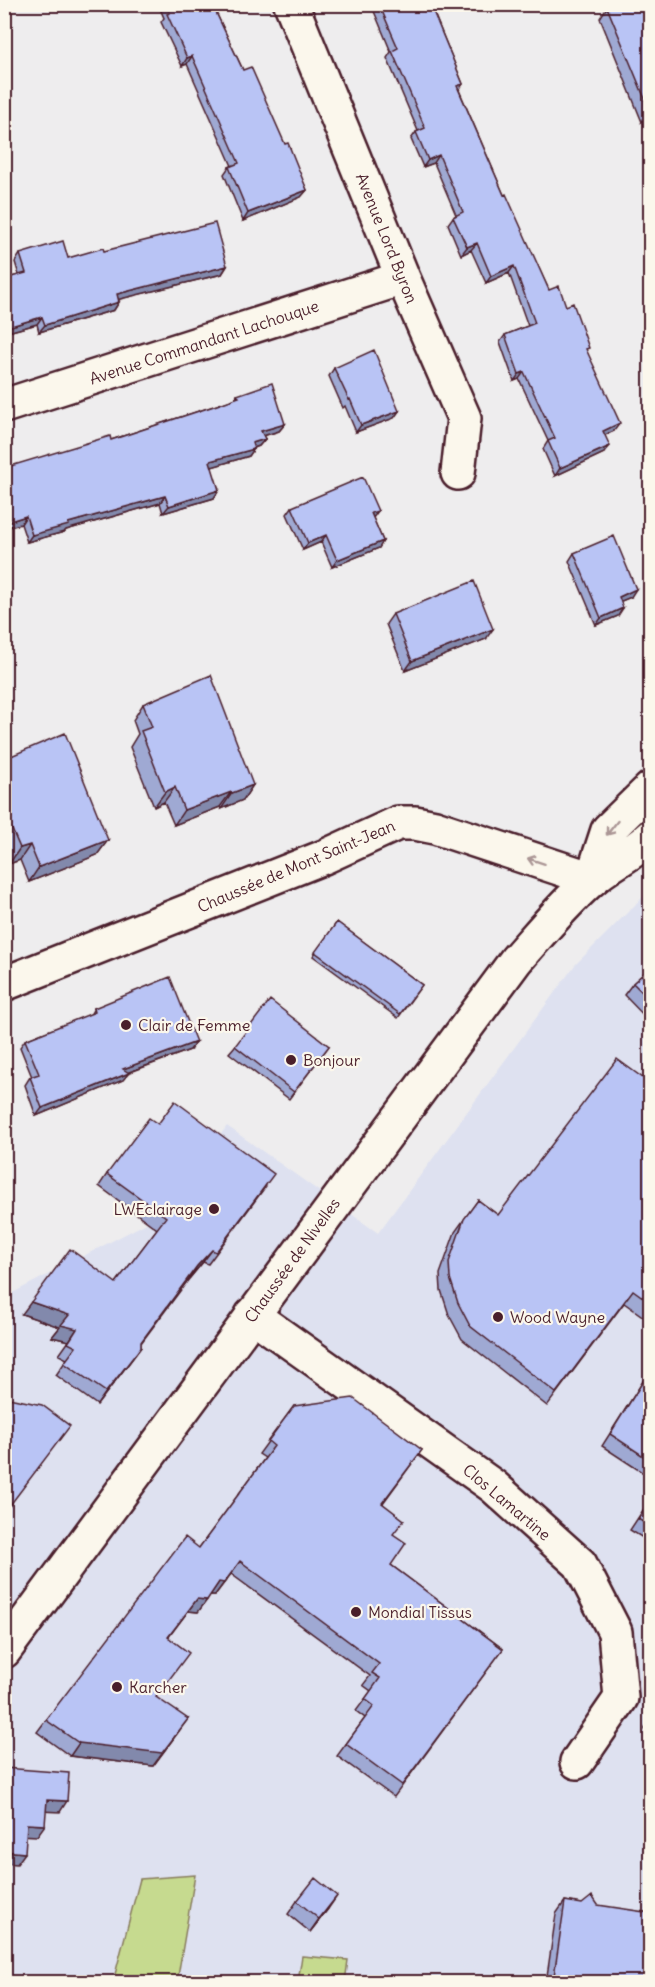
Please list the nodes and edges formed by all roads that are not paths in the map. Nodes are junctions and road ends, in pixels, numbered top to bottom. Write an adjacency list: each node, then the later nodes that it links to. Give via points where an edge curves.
1 (291, 4): 2 (street, Avenue Lord Byron)
2 (403, 279): 3 (street, Avenue Commandant Lachouque); 4 (street, Avenue Lord Byron, via 464,418)
3 (4, 406)
4 (458, 473)
5 (651, 789): 7 (street, Chaussée de Nivelles, one-way to 7, via 608,830)
6 (651, 837): 7 (street, Chaussée de Nivelles)
7 (592, 879): 8 (street, Chaussée de Mont Saint-Jean, one-way to 8, via 435,827 398,823 324,857); 9 (street, Chaussée de Nivelles, via 516,960)
8 (4, 984)
9 (252, 1315): 10 (street, Chaussée de Nivelles); 11 (street, Clos Lamartine, via 493,1486 580,1564 615,1632 621,1698)
10 (4, 1651)
11 (577, 1762)

